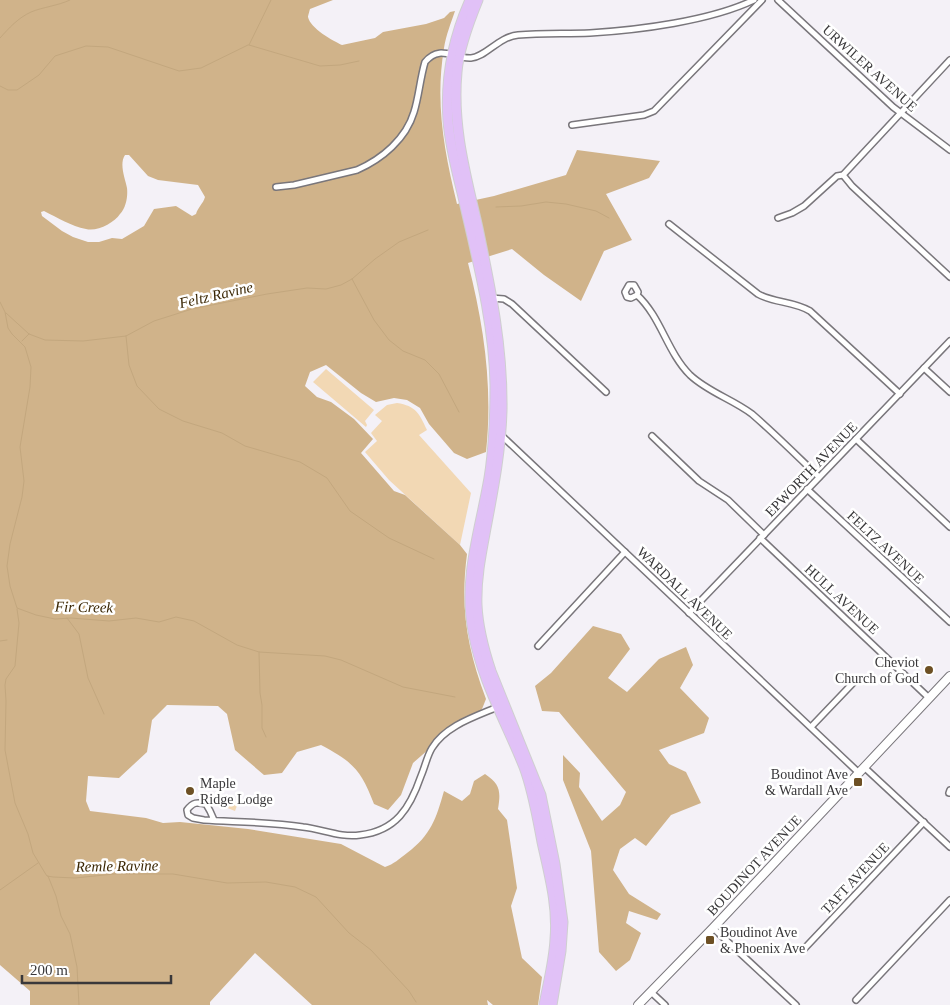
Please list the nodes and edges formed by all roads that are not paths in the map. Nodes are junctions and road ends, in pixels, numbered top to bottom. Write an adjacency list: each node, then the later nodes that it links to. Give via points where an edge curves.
1 (470, 0): 6 (main road, via 458,29)
2 (478, 0): 6 (main road)
3 (754, 0): 6 (street, via 717,13 654,26 590,33 516,35 498,42 478,56)
4 (762, 0): 9 (street, via 654,111)
5 (778, 0): 8 (street, URWILER AVENUE)
6 (456, 56): 12 (street, via 436,54 425,62 414,113 406,130 376,160 340,175); 17 (main road, via 448,92 448,122)
7 (950, 60): 8 (street)
8 (901, 112): 10 (street, URWILER AVENUE); 11 (street)
9 (572, 126)
10 (950, 150)
11 (843, 175): 13 (street, via 837,176 798,210); 15 (street)
12 (276, 187)
13 (778, 218)
14 (668, 224): 22 (street, via 758,294 810,310)
15 (950, 277)
16 (637, 295): 26 (street, via 650,310 677,359 690,375 752,414)
17 (489, 298): 20 (street, via 504,299 512,304); 23 (main road)
18 (950, 341): 19 (street, EPWORTH AVENUE)
19 (924, 368): 21 (street); 22 (street, EPWORTH AVENUE)
20 (606, 392)
21 (950, 392)
22 (900, 394): 25 (street, EPWORTH AVENUE)
23 (498, 432): 30 (street, WARDALL AVENUE); 37 (main road, via 469,584 476,646 488,684)
24 (652, 436): 29 (street, HULL AVENUE, via 699,481 728,500)
25 (856, 439): 26 (street, EPWORTH AVENUE); 28 (street)
26 (819, 477): 27 (street, EPWORTH AVENUE)
27 (807, 490): 29 (street, EPWORTH AVENUE); 32 (street, FELTZ AVENUE)
28 (950, 527)
29 (762, 536): 31 (street, EPWORTH AVENUE); 36 (street, HULL AVENUE)
30 (625, 552): 31 (street, WARDALL AVENUE); 33 (street)
31 (689, 613): 38 (street, WARDALL AVENUE)
32 (950, 622)
33 (538, 646)
34 (950, 676): 36 (street, BOUDINOT AVENUE)
35 (854, 682): 38 (street)
36 (930, 698): 39 (street, BOUDINOT AVENUE)
37 (501, 706): 40 (street, via 444,734 432,747 414,797 404,813 391,825 374,832 358,836 303,827); 46 (main road, via 533,794 554,900)
38 (811, 727): 39 (street, WARDALL AVENUE)
39 (862, 770): 41 (street, WARDALL AVENUE); 44 (street, BOUDINOT AVENUE)
40 (214, 820): 40 (street, via 193,818 187,810 197,802 206,804)
41 (924, 822): 42 (street, WARDALL AVENUE); 45 (street, TAFT AVENUE)
42 (950, 847)
43 (950, 900): 48 (street)
44 (713, 928): 47 (street, BOUDINOT AVENUE); 53 (street)
45 (803, 950)
46 (551, 988): 49 (main road); 50 (main road)
47 (650, 992): 51 (street, BOUDINOT AVENUE); 52 (street)
48 (856, 1000)
49 (544, 1005)
50 (552, 1005)
51 (638, 1005)
52 (665, 1005)
53 (796, 1005)

